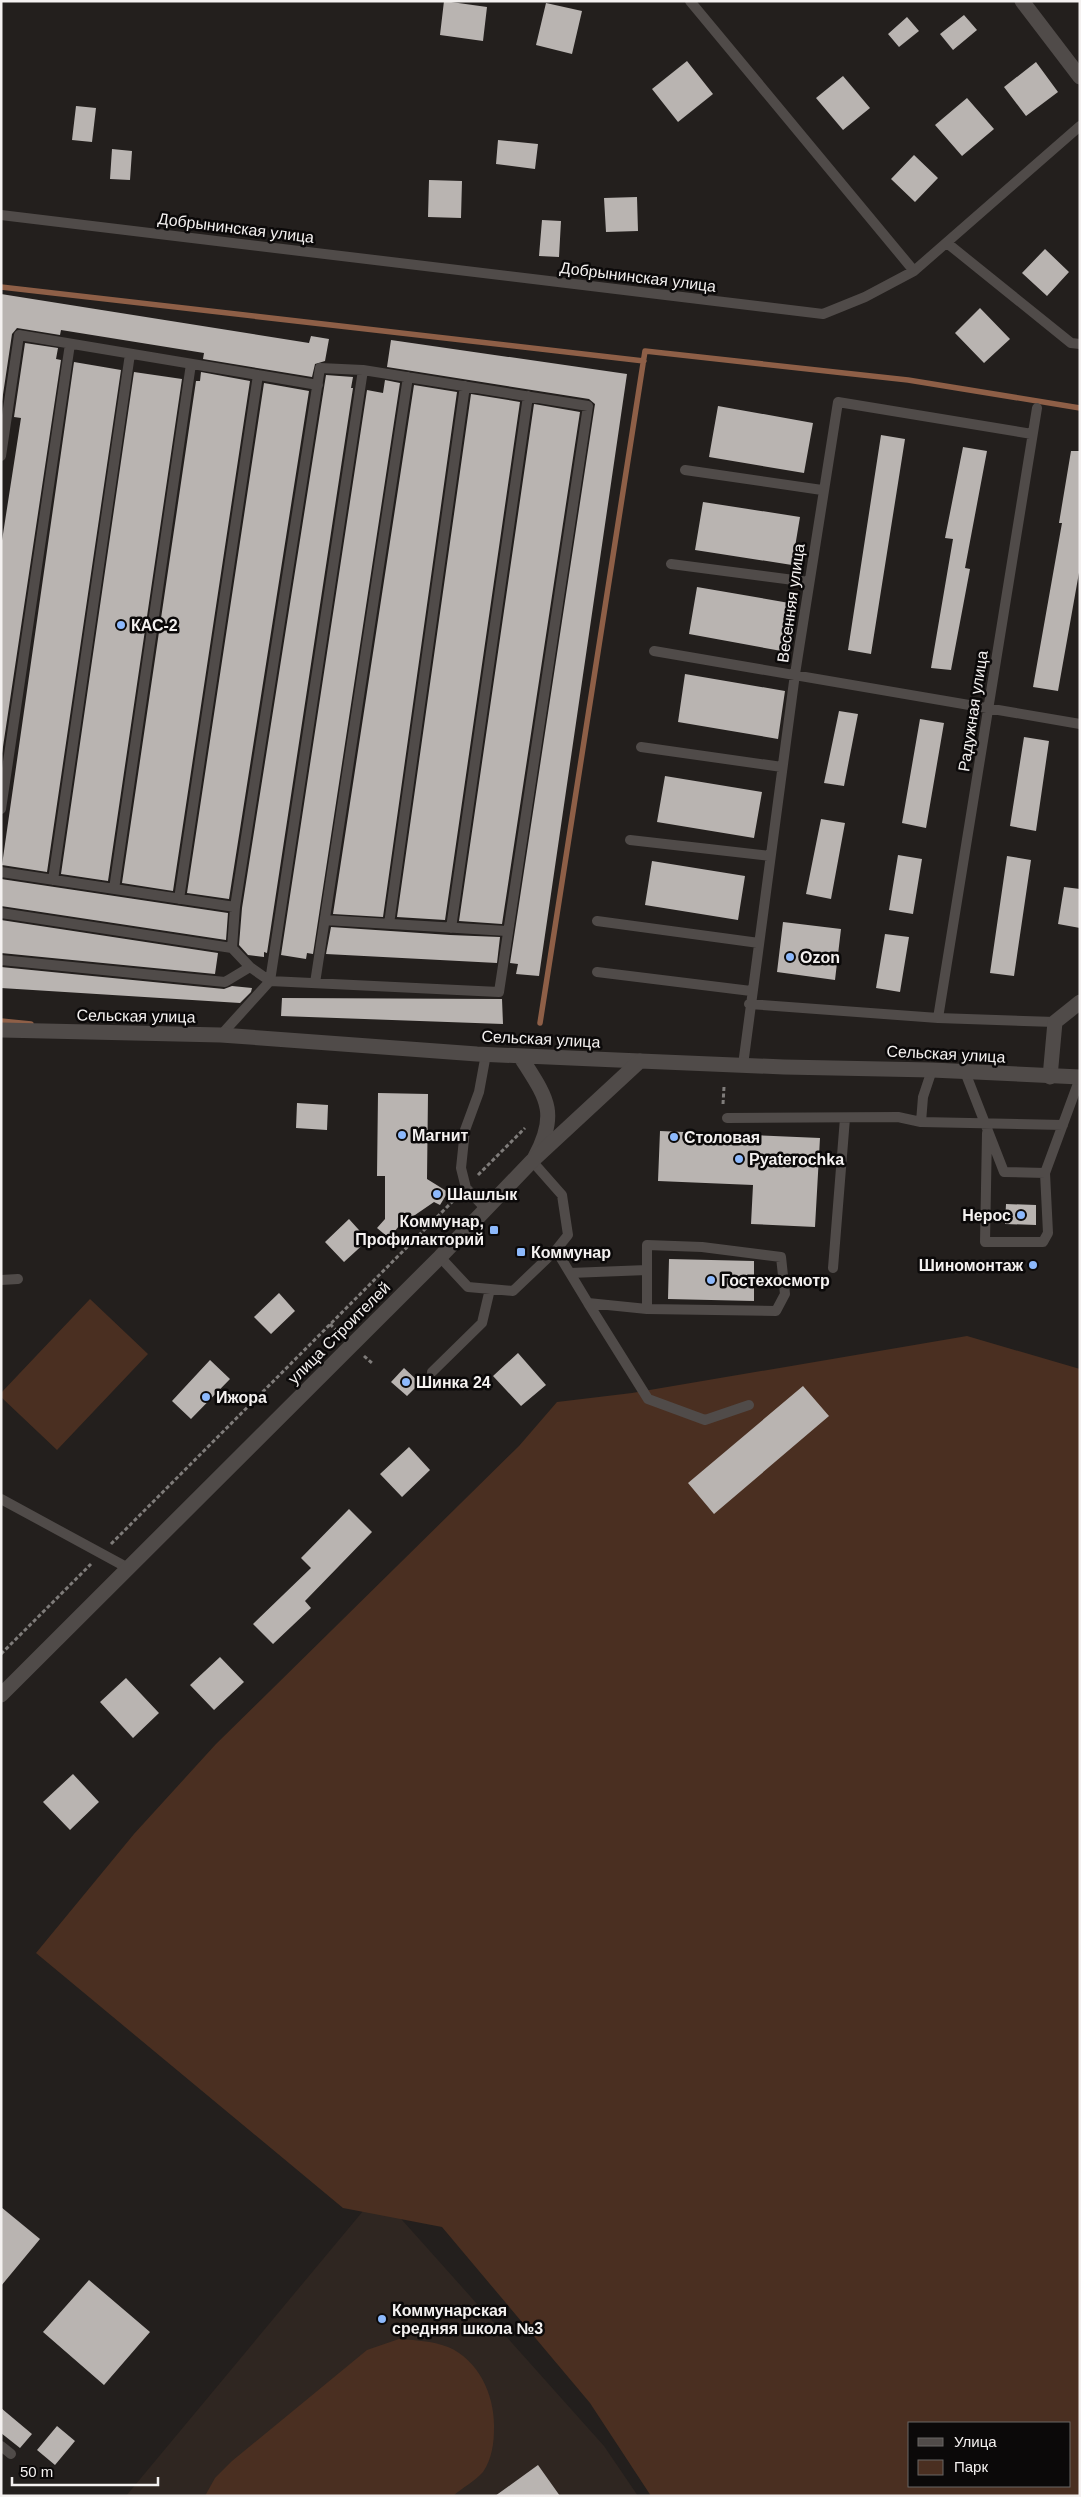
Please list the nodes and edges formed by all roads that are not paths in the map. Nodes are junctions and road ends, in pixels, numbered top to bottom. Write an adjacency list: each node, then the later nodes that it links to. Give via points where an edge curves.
1 (690, 1): 7 (lane)
2 (1022, 1): 3 (main road)
3 (1080, 77)
4 (1080, 126): 6 (lane, Добрынинская улица)
5 (1, 214): 7 (lane, Добрынинская улица, via 823,314 865,297)
6 (947, 243): 7 (lane, Добрынинская улица); 9 (lane, via 1070,343)
7 (914, 271)
8 (70, 344): 10 (lane); 20 (lane, via 19,335); 31 (lane)
9 (1080, 344)
10 (130, 354): 11 (lane); 35 (lane)
11 (191, 364): 13 (lane); 36 (lane)
12 (363, 370): 14 (lane); 15 (lane, via 320,368); 50 (lane)
13 (258, 375): 15 (lane); 37 (lane)
14 (408, 377): 16 (lane); 40 (lane)
15 (318, 385): 38 (lane)
16 (465, 386): 17 (lane); 42 (lane)
17 (528, 396): 43 (lane); 44 (lane, via 588,406)
18 (1037, 408): 19 (lane, Радужная улица)
19 (1032, 434): 22 (lane, Весенняя улица, via 838,402); 27 (lane, Радужная улица)
20 (1, 456)
21 (685, 470): 22 (lane)
22 (822, 490): 24 (lane, Весенняя улица)
23 (671, 564): 24 (lane)
24 (809, 582): 26 (lane, Весенняя улица)
25 (654, 651): 26 (lane)
26 (795, 674): 27 (lane); 30 (lane, Весенняя улица)
27 (990, 708): 28 (lane); 55 (lane, Радужная улица)
28 (1080, 724)
29 (641, 747): 30 (lane)
30 (782, 767): 33 (lane, Весенняя улица)
31 (1, 809)
32 (630, 840): 33 (lane)
33 (770, 856): 45 (lane, Весенняя улица)
34 (1, 872): 35 (lane)
35 (53, 880): 36 (lane)
36 (114, 889): 37 (lane)
37 (179, 899): 38 (lane)
38 (235, 907): 46 (lane)
39 (1, 913): 46 (lane)
40 (325, 920): 42 (lane); 51 (lane)
41 (596, 921): 45 (lane)
42 (388, 924): 43 (lane)
43 (451, 928): 44 (lane)
44 (507, 931): 51 (lane, via 499,992)
45 (759, 943): 52 (lane, Весенняя улица)
46 (232, 948): 48 (lane)
47 (1, 960): 48 (lane, via 225,982)
48 (250, 967): 50 (lane)
49 (596, 972): 52 (lane)
50 (270, 981): 51 (lane); 58 (lane)
51 (315, 983)
52 (751, 991): 54 (lane, Весенняя улица)
53 (1080, 1002): 56 (main road)
54 (749, 1004): 55 (lane); 62 (lane, Весенняя улица)
55 (938, 1018): 56 (lane)
56 (1055, 1022): 65 (main road)
57 (1, 1030): 58 (main road, Сельская улица)
58 (221, 1035): 59 (main road, Сельская улица)
59 (486, 1054): 60 (main road, Сельская улица); 75 (lane, via 479,1092 465,1130 461,1168 466,1188)
60 (520, 1056): 61 (main road, Сельская улица); 73 (main road, via 546,1098 549,1118 544,1139)
61 (640, 1061): 62 (main road, Сельская улица); 73 (main road, улица Строителей)
62 (743, 1065): 63 (main road, Сельская улица)
63 (932, 1070): 64 (main road, Сельская улица); 70 (lane, via 923,1097)
64 (965, 1072): 65 (main road, Сельская улица); 72 (lane)
65 (1050, 1077): 66 (main road, Сельская улица)
66 (1080, 1077): 67 (lane)
67 (1077, 1094): 71 (lane)
68 (725, 1113): 69 (lane)
69 (846, 1118): 70 (lane, via 898,1117); 78 (lane)
70 (921, 1122): 72 (lane)
71 (1063, 1124): 72 (lane); 74 (lane)
72 (986, 1125): 74 (lane, via 1004,1172); 74 (lane, via 985,1242 1043,1242 1048,1233)
73 (532, 1161): 75 (main road, улица Строителей); 76 (lane, via 562,1195 568,1235)
74 (1045, 1172)
75 (486, 1209): 77 (main road, улица Строителей)
76 (556, 1250): 80 (lane); 83 (lane, via 513,1291)
77 (440, 1257): 83 (lane, via 468,1287); 89 (main road, улица Строителей)
78 (833, 1268)
79 (647, 1270): 80 (lane); 85 (lane); 85 (lane, via 647,1245 702,1247 781,1257 785,1294 776,1311)
80 (570, 1273): 84 (lane)
81 (18, 1279): 82 (lane)
82 (1, 1280)
83 (490, 1289): 86 (lane, via 482,1323)
84 (588, 1303): 85 (lane); 87 (lane, via 648,1399 705,1420)
85 (647, 1309)
86 (432, 1372)
87 (749, 1405)
88 (1, 1499): 89 (lane)
89 (128, 1568): 90 (main road, улица Строителей)
90 (1, 1695)
91 (1, 2446): 92 (lane)
92 (11, 2454)

